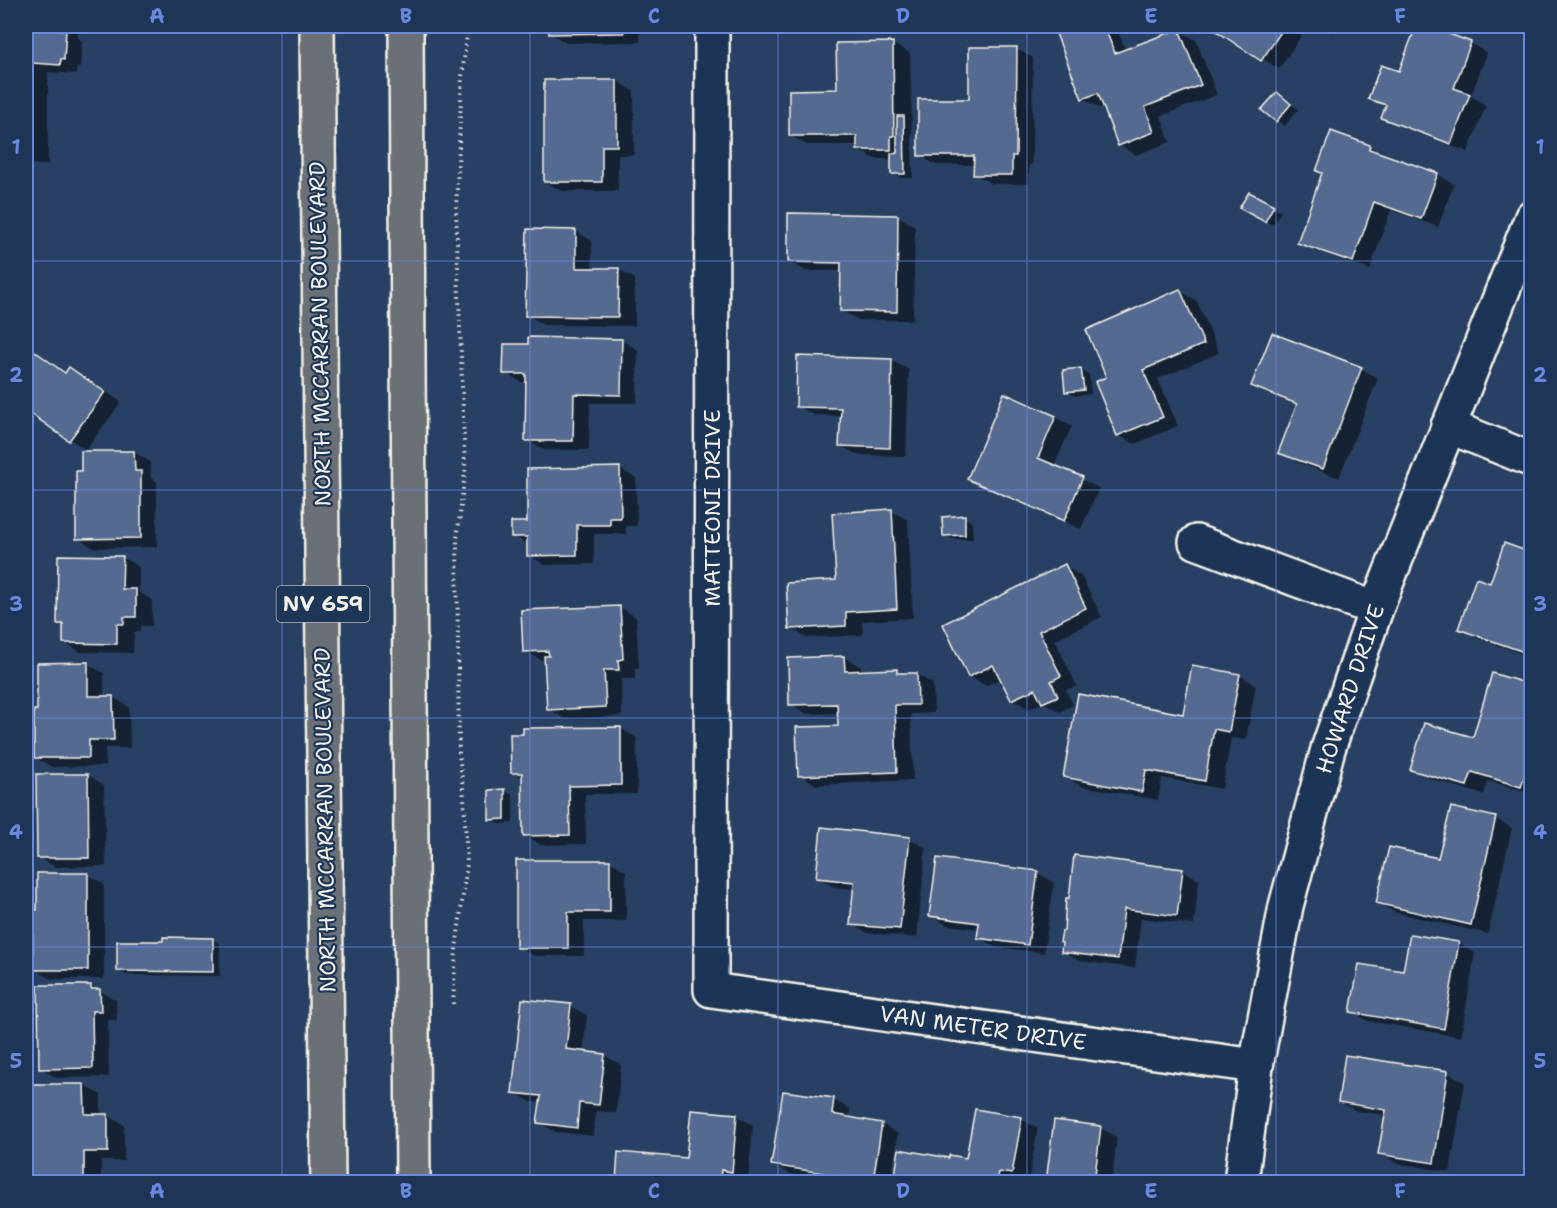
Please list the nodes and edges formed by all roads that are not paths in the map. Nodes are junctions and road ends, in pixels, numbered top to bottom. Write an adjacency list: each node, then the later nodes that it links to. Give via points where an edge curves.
1 (317, 26): 11 (main road, NORTH MCCARRAN BOULEVARD / NV 659)
2 (406, 26): 12 (main road)
3 (712, 26): 9 (street, MATTEONI DRIVE)
4 (1532, 217): 5 (street, HOWARD DRIVE)
5 (1448, 426): 6 (street); 8 (street, HOWARD DRIVE)
6 (1532, 460)
7 (1196, 542): 8 (street)
8 (1376, 609): 10 (street, HOWARD DRIVE, via 1328,749 1286,906)
9 (711, 990): 10 (street, VAN METER DRIVE)
10 (1256, 1066): 13 (street, HOWARD DRIVE)
11 (328, 1182)
12 (413, 1182)
13 (1241, 1182)

